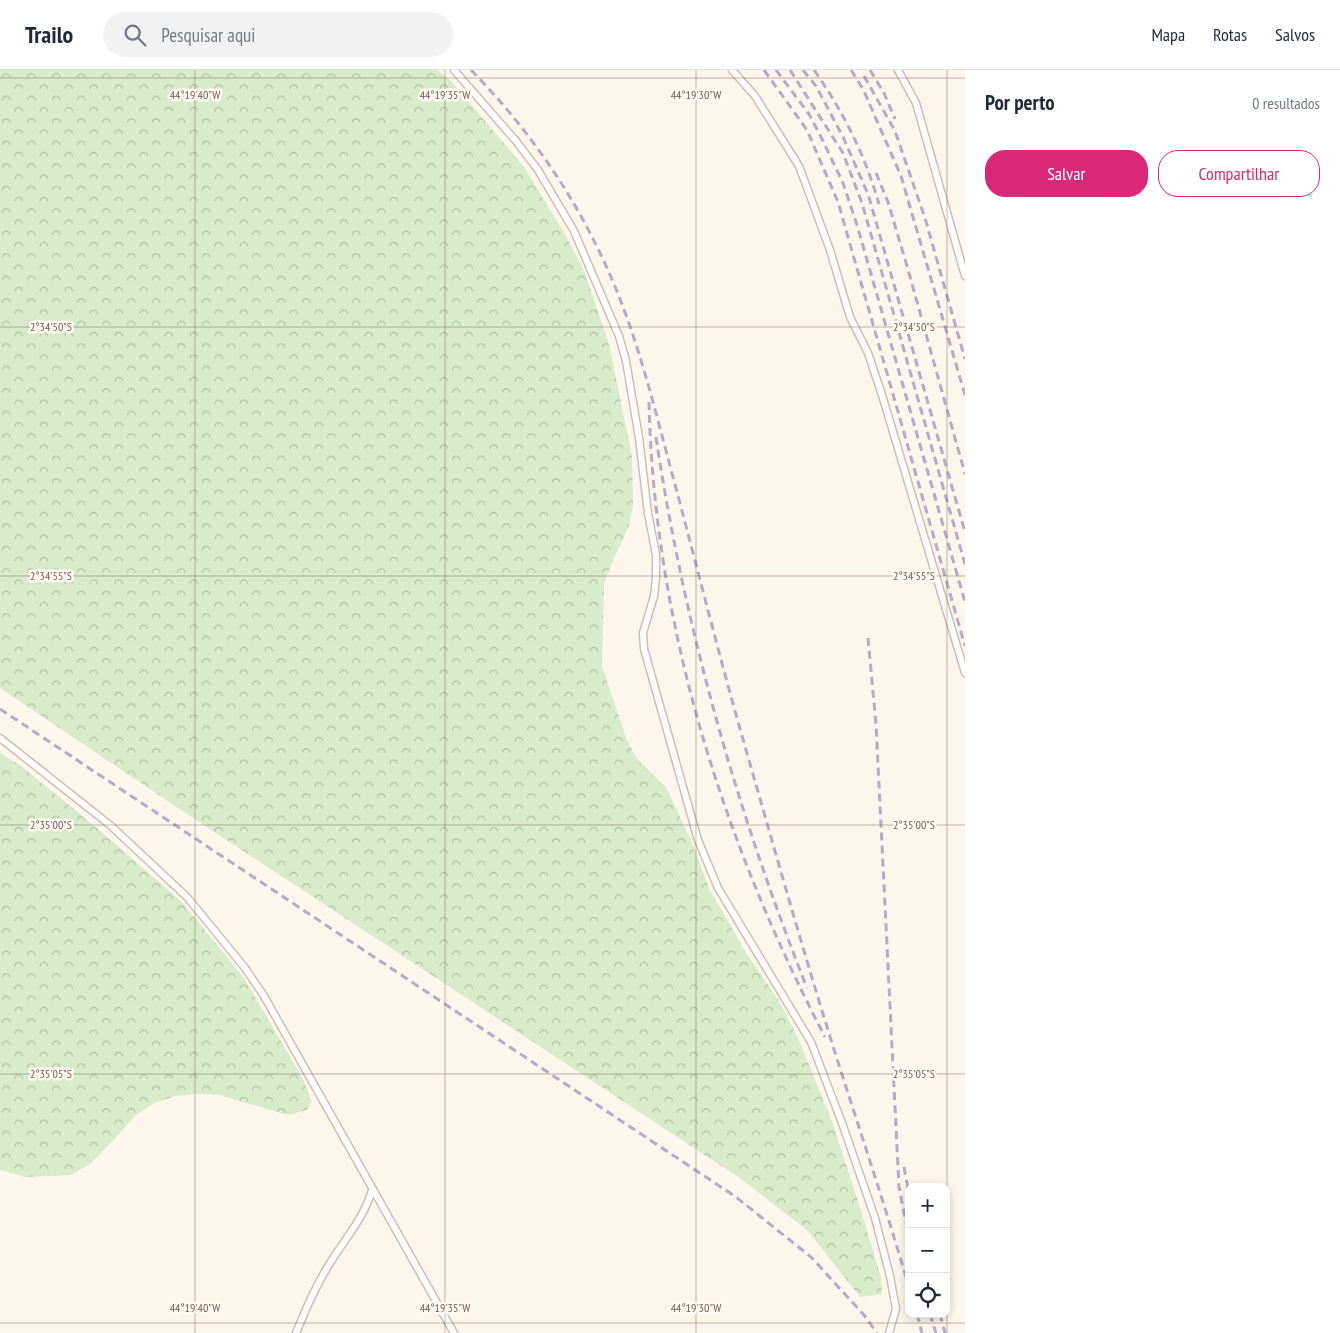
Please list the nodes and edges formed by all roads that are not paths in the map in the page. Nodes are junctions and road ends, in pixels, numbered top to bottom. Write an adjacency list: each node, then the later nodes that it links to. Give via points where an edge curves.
1 (454, 70): 10 (lane, via 538,170 574,231 619,336 626,361 656,554 654,596 643,633 644,649 698,840 718,888 810,1042 842,1123 875,1218 894,1294 896,1309)
2 (732, 70): 5 (lane, via 755,96 799,166 850,316 868,353 882,395)
3 (898, 70): 4 (lane, via 916,103)
4 (965, 276)
5 (965, 673)
6 (0, 738): 7 (lane, via 110,825 187,897 264,996)
7 (372, 1190): 8 (lane, via 359,1221 330,1263); 9 (lane)
8 (296, 1333)
9 (454, 1333)
10 (889, 1333)

